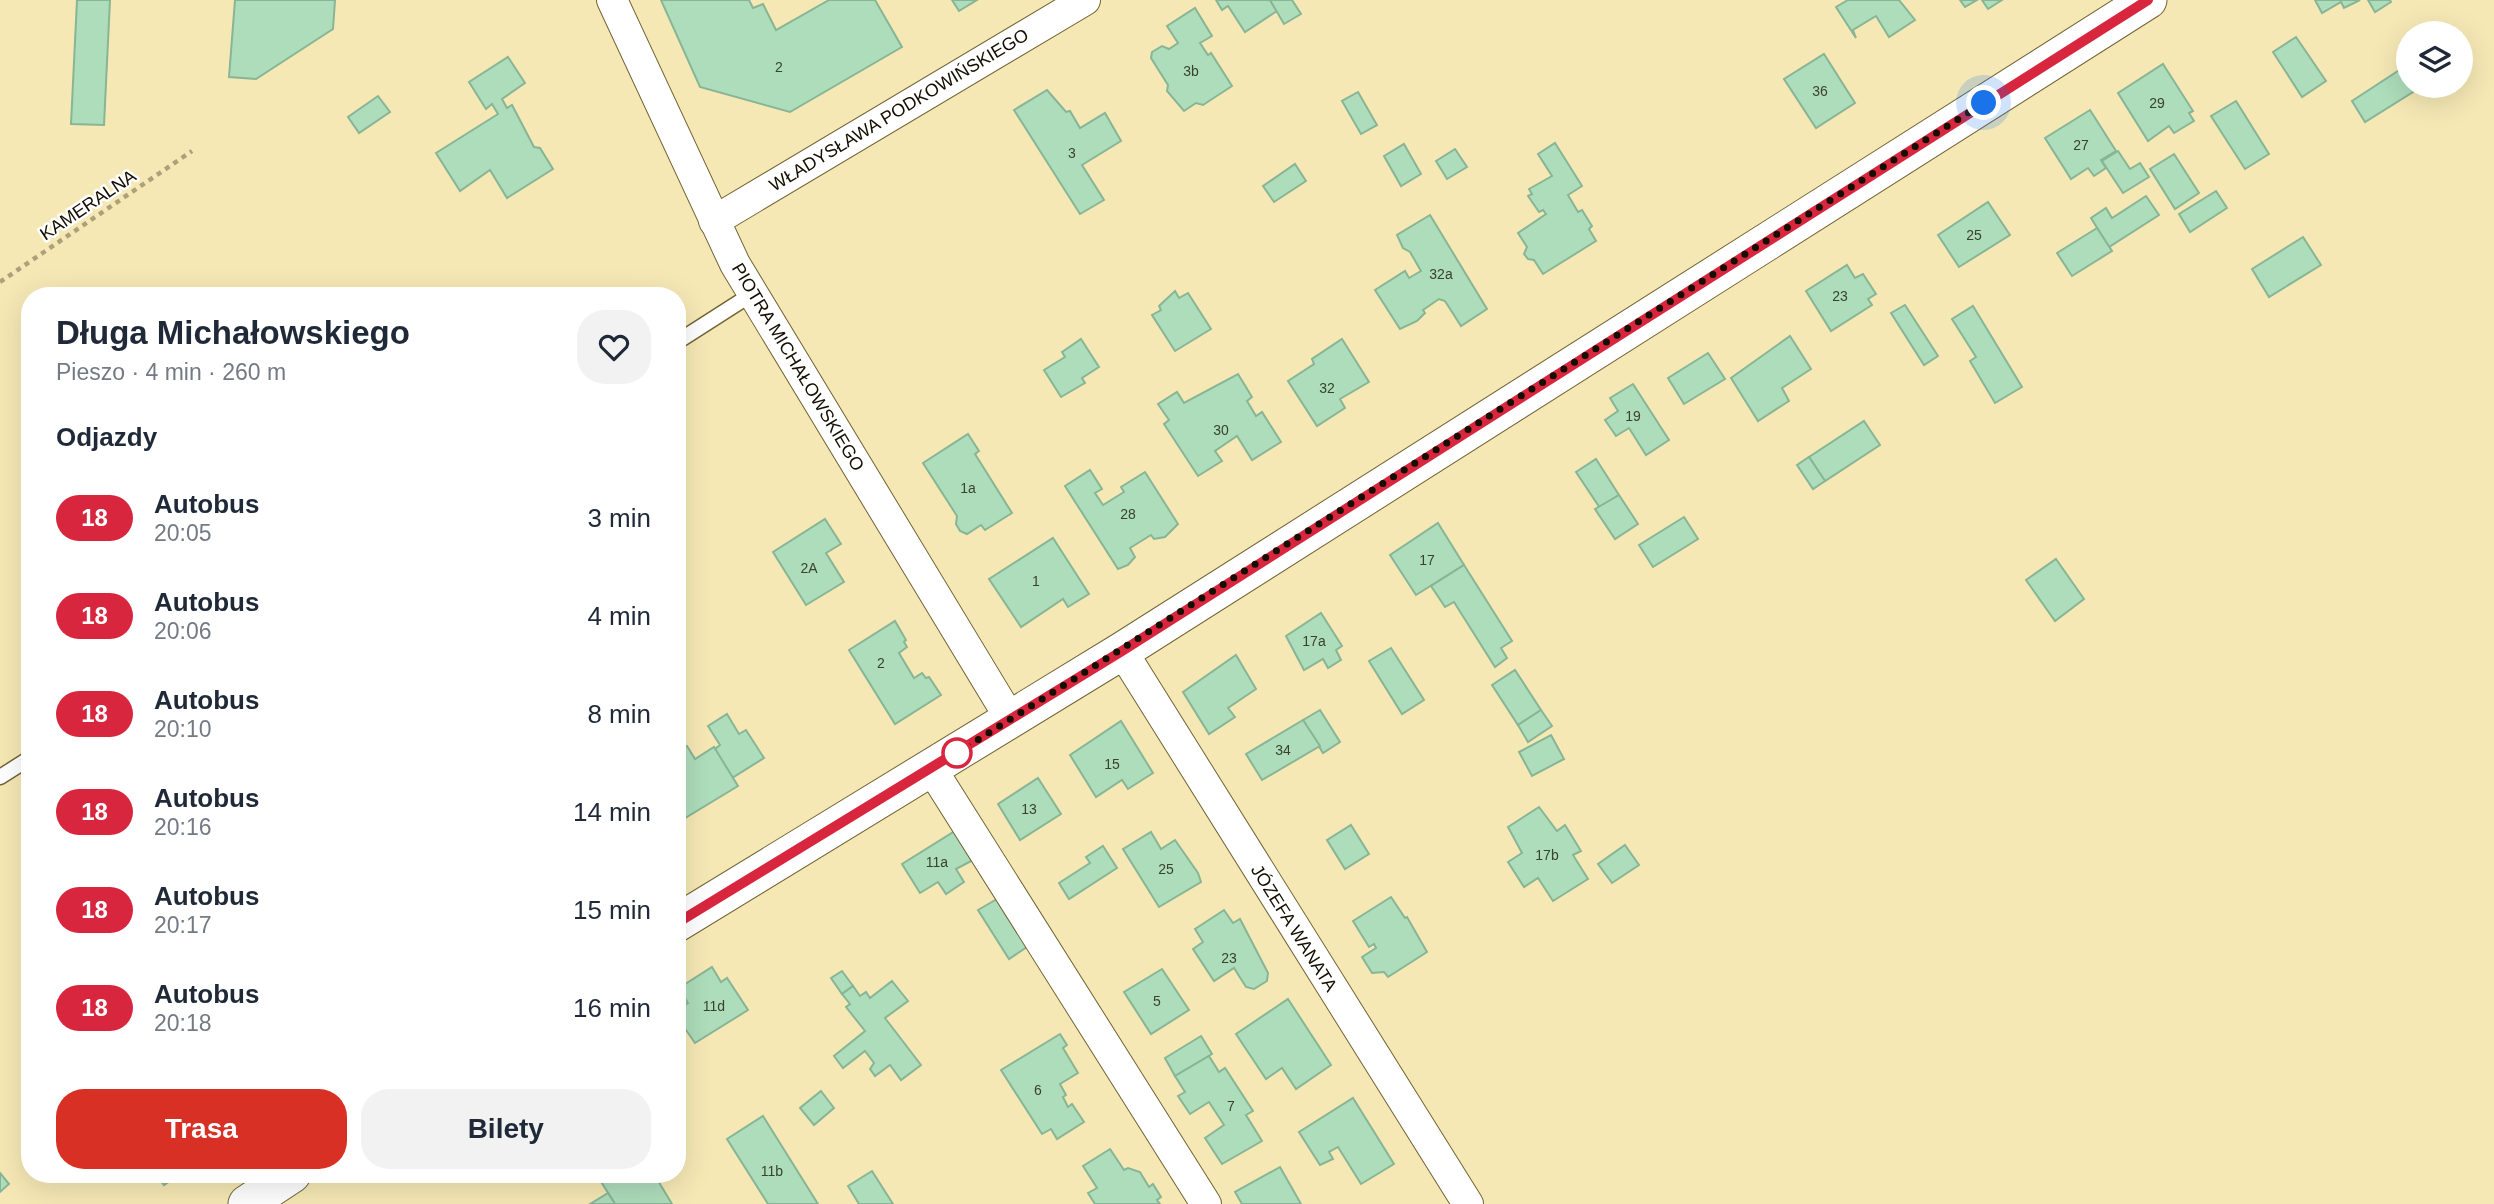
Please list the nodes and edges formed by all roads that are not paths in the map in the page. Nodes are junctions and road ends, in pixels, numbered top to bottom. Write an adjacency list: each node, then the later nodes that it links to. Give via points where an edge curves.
1 (612, 0): 4 (street, PIOTRA MICHAŁOWSKIEGO)
2 (1085, 0): 4 (street, WŁADYSŁAWA PODKOWIŃSKIEGO)
3 (2148, 0): 7 (street)
4 (713, 221): 5 (street, PIOTRA MICHAŁOWSKIEGO)
5 (752, 293): 6 (lane); 8 (street, PIOTRA MICHAŁOWSKIEGO)
6 (686, 336)
7 (1122, 651): 8 (street); 16 (street, JÓZEFA WANATA)
8 (1011, 720): 10 (street)
9 (21, 764): 11 (lane)
10 (931, 768): 12 (street); 15 (street)
11 (0, 777)
12 (686, 918)
13 (280, 1183): 14 (street)
14 (256, 1202)
15 (1206, 1204)
16 (1468, 1204)

